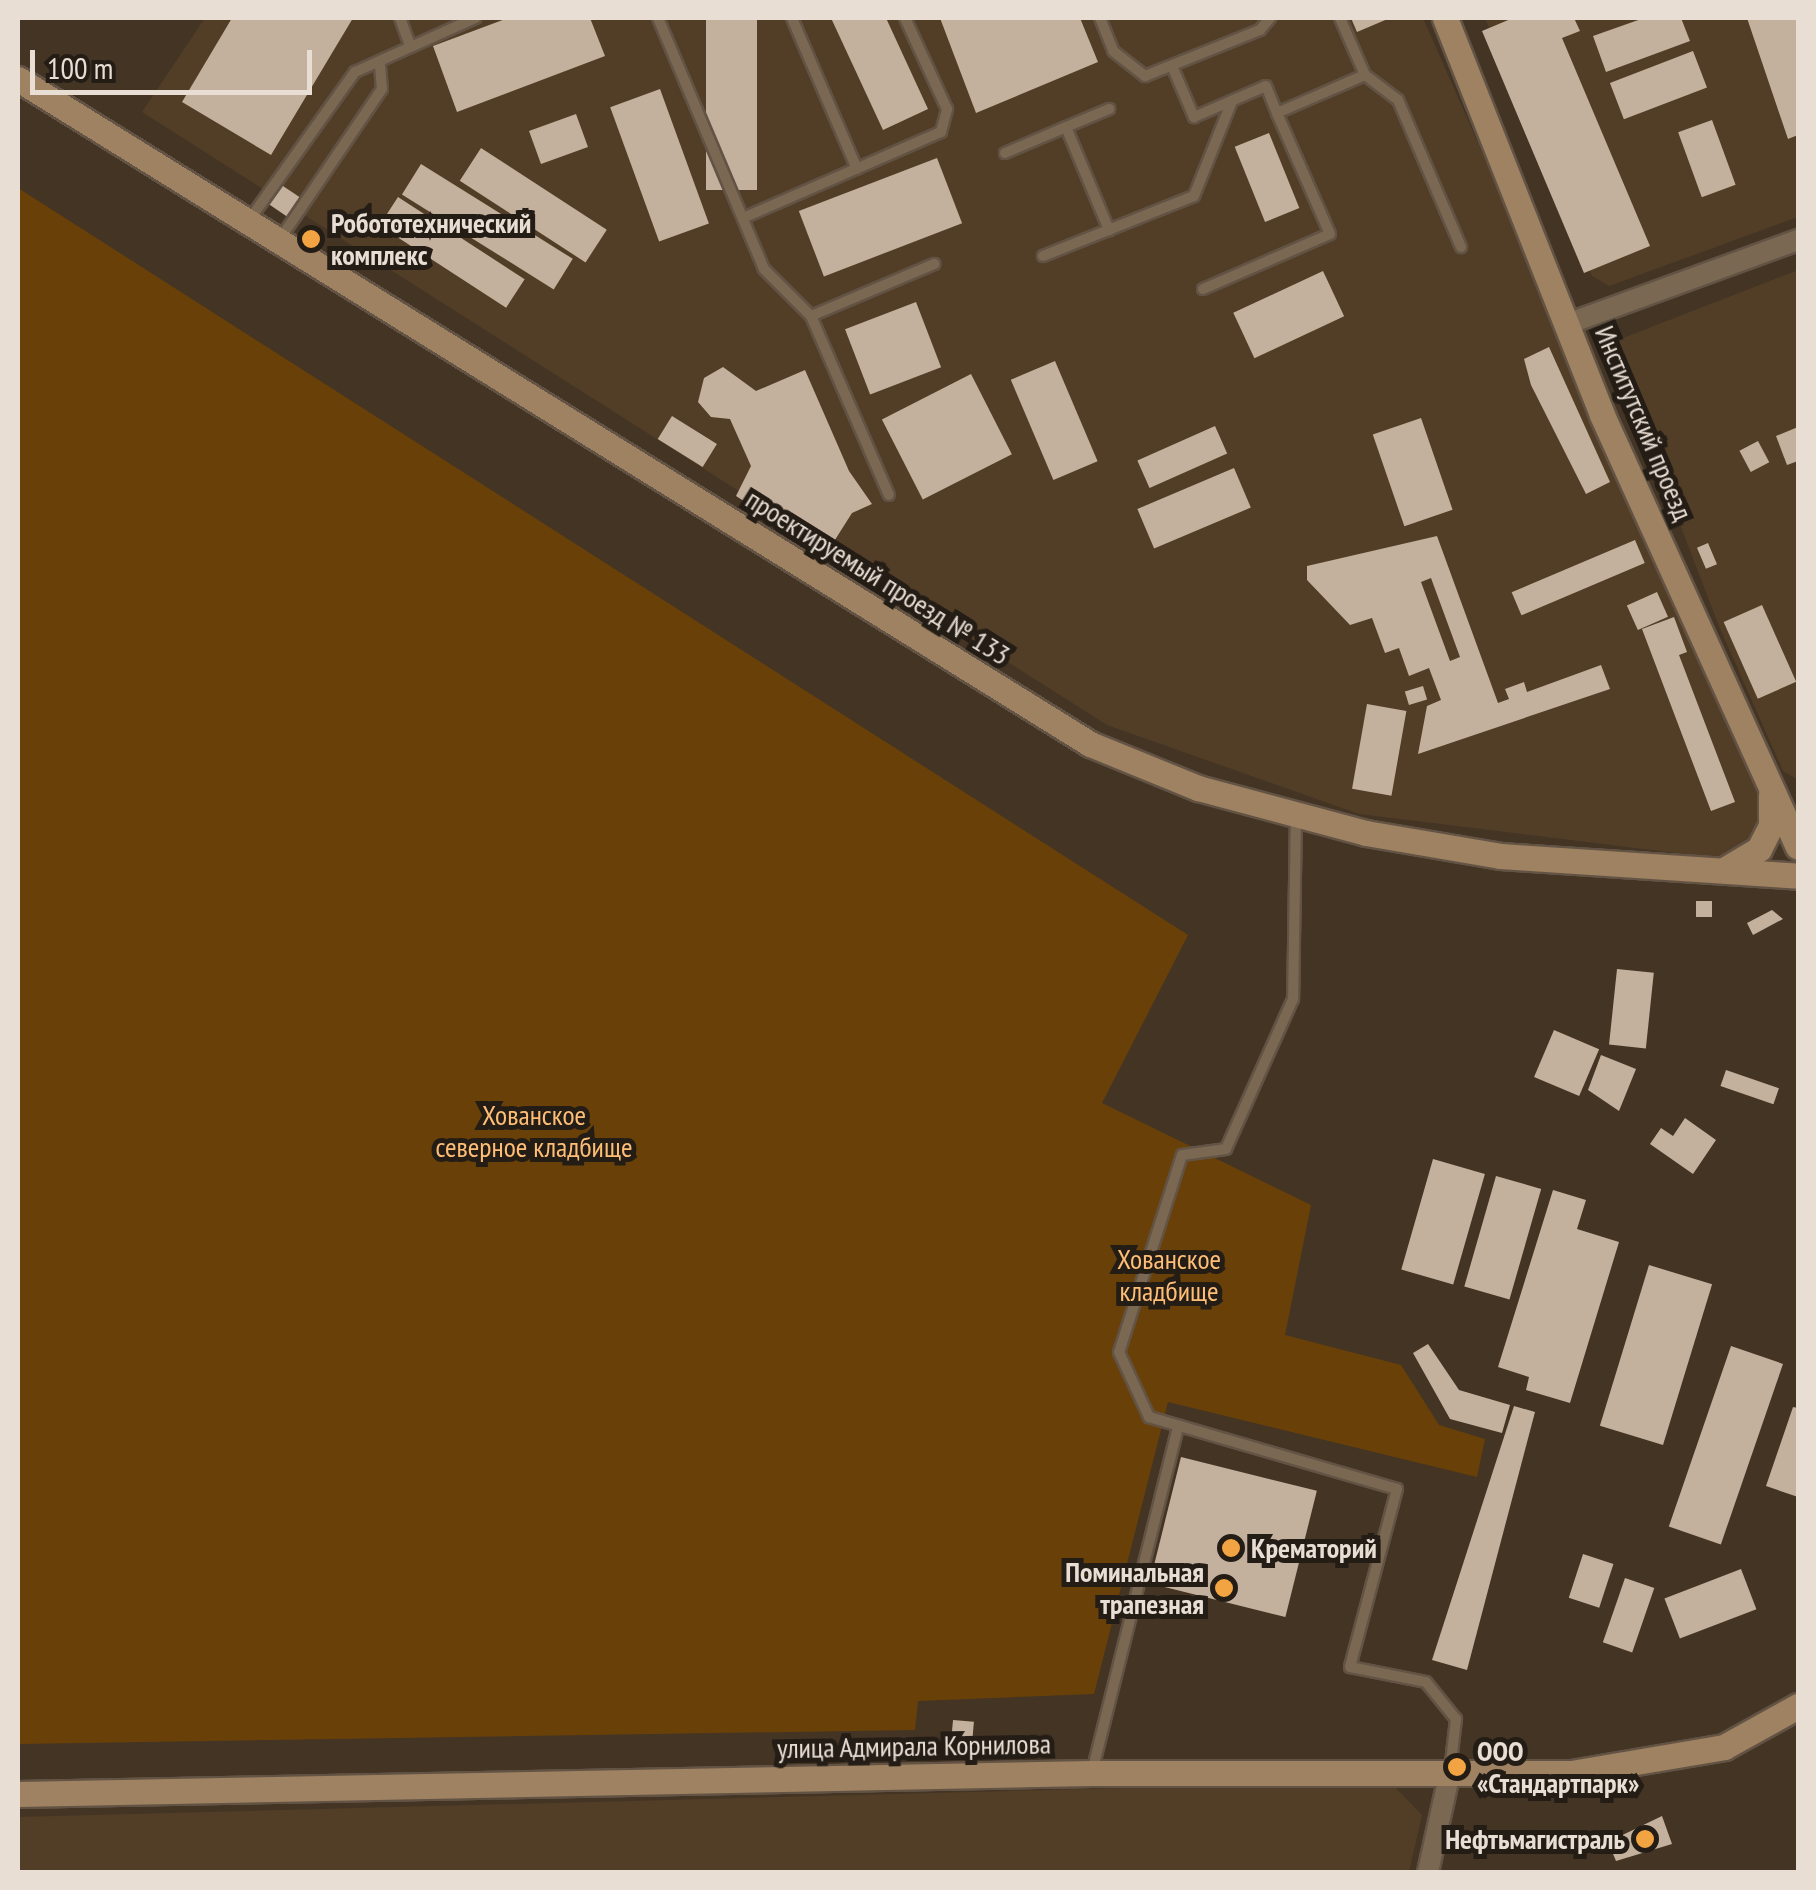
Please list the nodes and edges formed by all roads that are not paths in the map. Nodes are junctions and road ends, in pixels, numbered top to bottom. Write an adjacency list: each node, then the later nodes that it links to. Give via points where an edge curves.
1 (400, 18): 10 (lane)
2 (475, 18): 10 (lane)
3 (658, 18): 21 (lane)
4 (792, 18): 20 (lane)
5 (905, 18): 20 (lane, via 948,123)
6 (1100, 18): 12 (lane, via 1114,52 1145,76)
7 (1270, 18): 12 (lane, via 1260,30)
8 (1340, 18): 13 (lane)
9 (1445, 18): 31 (street, Институтский проезд)
10 (409, 43): 11 (lane)
11 (380, 64): 22 (lane, via 355,72); 25 (lane, via 382,89)
12 (1172, 66): 15 (lane, via 1194,117)
13 (1364, 75): 17 (lane); 26 (lane, via 1398,100)
14 (18, 79): 22 (street, проектируемый проезд № 133)
15 (1232, 101): 17 (lane, via 1266,86); 23 (lane, via 1194,196)
16 (1109, 109): 18 (lane)
17 (1277, 113): 29 (lane, via 1330,234)
18 (1066, 127): 19 (lane); 23 (lane)
19 (1005, 152)
20 (857, 168): 21 (lane)
21 (743, 218): 30 (lane, via 764,269)
22 (248, 222): 25 (street, проектируемый проезд № 133)
23 (1109, 230): 27 (lane)
24 (1798, 240): 31 (street)
25 (278, 241): 35 (street, проектируемый проезд № 133, via 1090,744 1198,788)
26 (1461, 247)
27 (1043, 256)
28 (934, 264): 30 (lane)
29 (1203, 289)
30 (811, 316): 32 (lane)
31 (1570, 323): 33 (street, Институтский проезд, via 1602,415)
32 (889, 495)
33 (1767, 776): 34 (street); 36 (street, Институтский проезд); 37 (street, via 1771,825 1759,850)
34 (1798, 804)
35 (1296, 814): 37 (street, проектируемый проезд № 133, via 1500,856); 39 (lane, via 1293,999 1226,1149 1182,1155 1118,1352 1149,1417)
36 (1798, 847)
37 (1724, 870): 38 (street, проектируемый проезд № 133)
38 (1798, 876)
39 (1178, 1426): 41 (lane, via 1397,1489 1350,1667 1426,1682 1456,1719); 42 (lane)
40 (1798, 1706): 41 (street, улица Адмирала Корнилова, via 1724,1748 1672,1762)
41 (1450, 1772): 42 (street, улица Адмирала Корнилова); 44 (street)
42 (1092, 1773): 43 (street, улица Адмирала Корнилова)
43 (18, 1794)
44 (1428, 1872)

